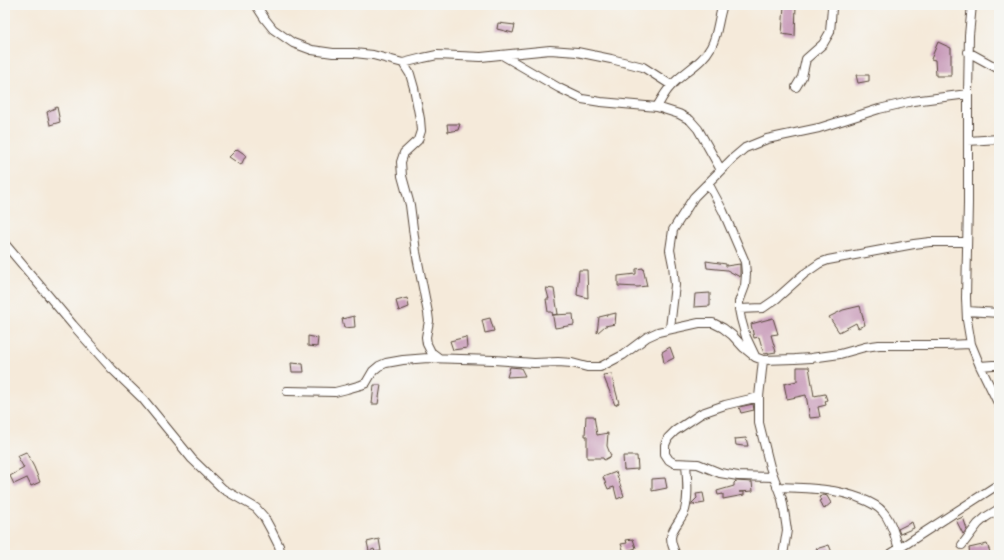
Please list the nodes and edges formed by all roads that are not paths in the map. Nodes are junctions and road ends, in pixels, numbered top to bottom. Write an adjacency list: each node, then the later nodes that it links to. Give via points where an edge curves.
1 (256, 5): 7 (street, via 273,29 293,43 312,50 373,55)
2 (723, 5): 9 (street, via 711,47 700,61)
3 (833, 5): 10 (street, via 830,32 823,44 806,59 802,77)
4 (972, 5): 5 (street)
5 (968, 52): 8 (street); 11 (street)
6 (502, 55): 7 (street, via 437,55); 9 (street, via 550,50 577,52 643,68); 12 (street, via 582,99)
7 (403, 63): 24 (street, via 414,88 421,131 418,140 404,153 401,162 402,176 410,205 428,313 427,344 431,352)
8 (999, 69)
9 (671, 85): 12 (street)
10 (796, 87)
11 (968, 94): 14 (street); 15 (street, via 913,101 819,128 768,139 745,148)
12 (657, 107): 15 (street, via 690,120 698,129)
13 (999, 139): 14 (street)
14 (968, 141): 17 (street)
15 (721, 170): 16 (street)
16 (708, 183): 19 (street, via 745,262 745,286); 22 (street, via 694,197 673,230 670,250 675,285)
17 (967, 242): 19 (street, via 930,242 828,260 804,274 763,308); 20 (street)
18 (5, 244): 38 (street, via 192,459 223,489 256,508 270,528)
19 (739, 308): 25 (street, via 746,337)
20 (967, 311): 21 (street); 23 (street)
21 (999, 313)
22 (670, 328): 24 (street, via 647,337 623,355 600,367 558,362); 25 (street, via 713,323 723,328)
23 (971, 344): 25 (street, via 880,345 812,358); 27 (street)
24 (439, 358): 28 (street, via 386,363 373,371 366,383 335,392)
25 (759, 358): 29 (street)
26 (999, 365): 27 (street)
27 (980, 366): 30 (street)
28 (287, 391)
29 (759, 397): 31 (street, via 702,413 675,431 668,438 665,454 674,463); 32 (street, via 760,423)
30 (999, 404)
31 (686, 464): 32 (street, via 698,464 720,473 738,476); 39 (street, via 687,499 684,512 671,536 671,544)
32 (773, 477): 34 (street)
33 (999, 484): 37 (street)
34 (777, 487): 37 (street, via 838,491 871,502 889,519); 40 (street, via 782,499 787,530)
35 (999, 509): 36 (street, via 978,524)
36 (962, 545)
37 (899, 549): 41 (street)
38 (281, 555)
39 (676, 555)
40 (783, 555)
41 (889, 555)

